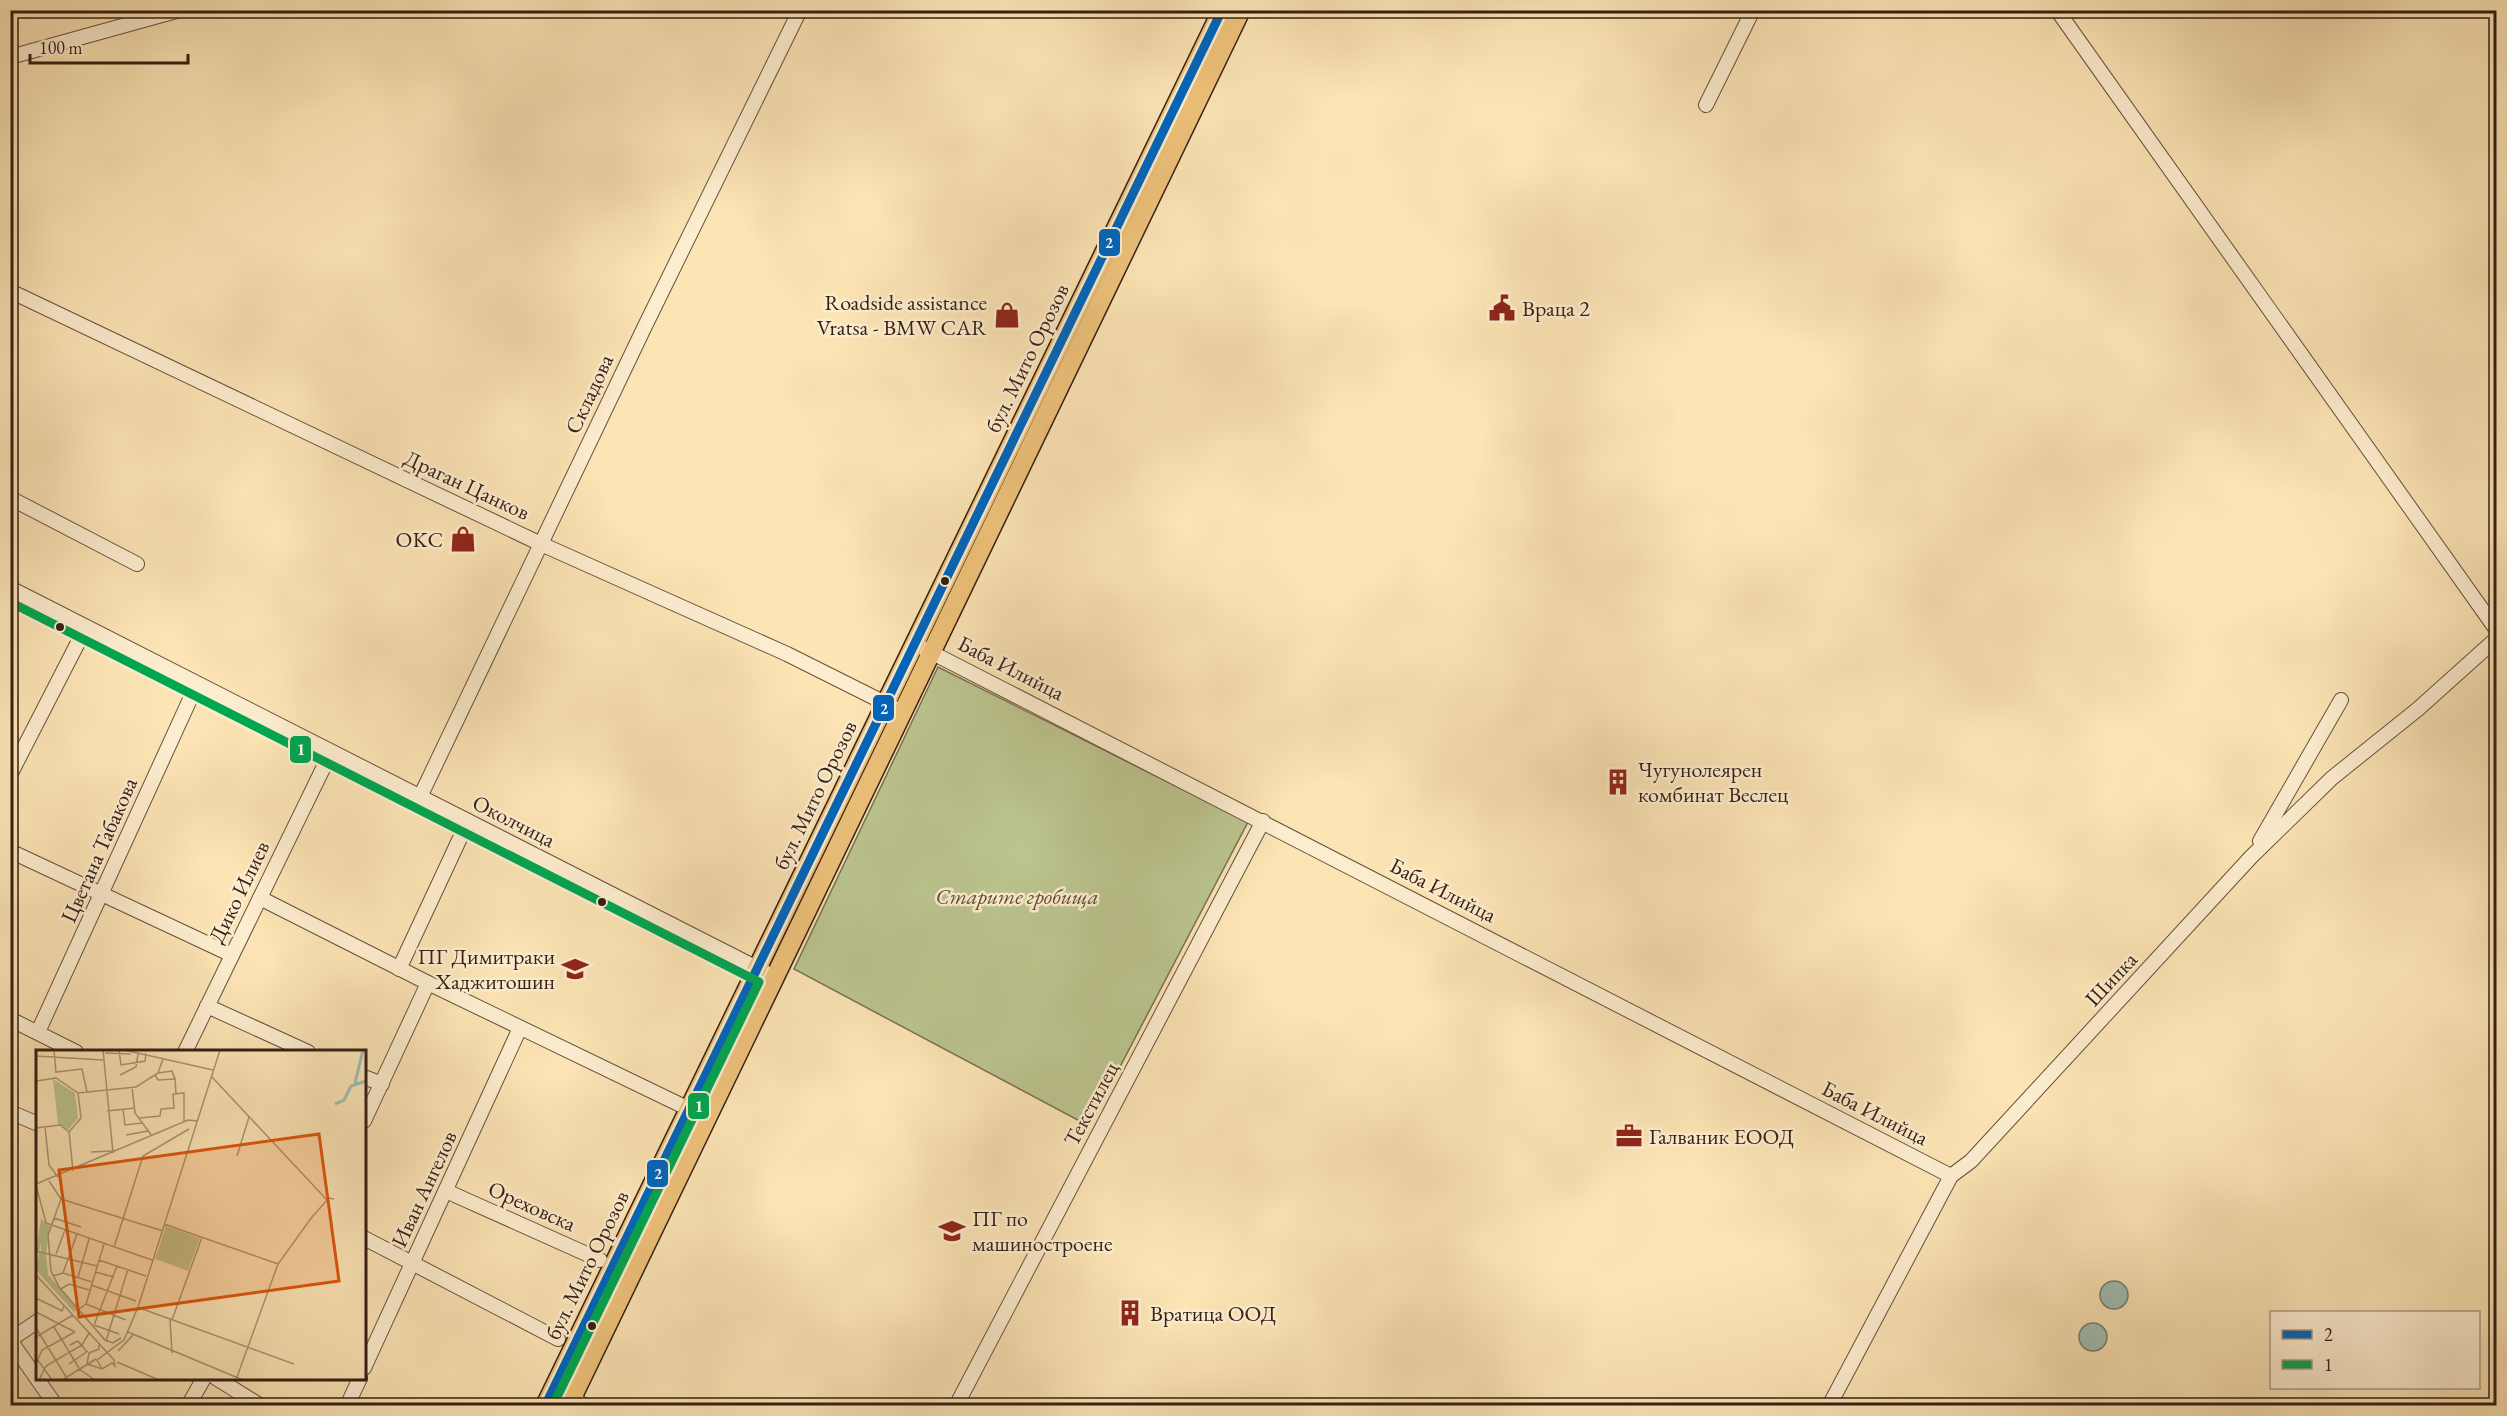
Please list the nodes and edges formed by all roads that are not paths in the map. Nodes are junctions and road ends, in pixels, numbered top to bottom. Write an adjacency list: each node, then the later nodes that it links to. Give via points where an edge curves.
1 (180, 10): 7 (street)
2 (800, 10): 12 (street, Складова)
3 (1222, 10): 18 (main road, бул. Мито Орозов)
4 (1241, 10): 19 (main road, бул. Мито Орозов)
5 (1753, 10): 9 (street)
6 (2057, 10): 16 (street)
7 (133, 17): 8 (street)
8 (10, 57)
9 (1706, 105)
10 (12, 292): 12 (street, Драган Цанков)
11 (10, 498): 13 (street)
12 (541, 544): 22 (street, Драган Цанков, via 787,654); 26 (street, Складова)
13 (137, 564)
14 (10, 588): 15 (street, Околчица)
15 (86, 627): 20 (street, Околчица); 25 (street)
16 (2496, 629)
17 (2496, 639): 30 (street, Шипка, via 2418,709 2332,777)
18 (915, 644): 19 (street, Баба Илийца); 22 (main road, бул. Мито Орозов)
19 (932, 651): 23 (main road, бул. Мито Орозов); 28 (street, Баба Илийца)
20 (196, 684): 24 (street, Околчица); 31 (street, Цветана Табакова)
21 (2341, 700): 30 (street)
22 (886, 704): 23 (street, Драган Цанков); 34 (main road, бул. Мито Орозов)
23 (903, 712): 36 (main road, бул. Мито Орозов)
24 (331, 752): 26 (street, Околчица); 32 (street, Дико Илиев)
25 (10, 775)
26 (420, 797): 27 (street, Околчица)
27 (468, 821): 34 (street, Околчица); 35 (street)
28 (1263, 822): 51 (street, Баба Илийца); 72 (street, Текстилец)
29 (10, 851): 31 (street)
30 (2251, 857): 51 (street, Шипка, via 1971,1161)
31 (102, 894): 33 (street); 41 (street, Цветана Табакова)
32 (260, 898): 33 (street, Дико Илиев); 35 (street)
33 (232, 955): 38 (street, Дико Илиев)
34 (758, 968): 36 (street, Околчица); 47 (main road, бул. Мито Орозов)
35 (399, 969): 37 (street)
36 (775, 977): 66 (main road, бул. Мито Орозов)
37 (428, 983): 40 (street); 46 (street)
38 (207, 1006): 43 (street, Дико Илиев); 44 (street)
39 (10, 1019): 41 (street)
40 (520, 1028): 47 (street); 52 (street, Иван Ангелов)
41 (38, 1032): 42 (street)
42 (72, 1050)
43 (187, 1050)
44 (304, 1050)
45 (366, 1078): 46 (street)
46 (382, 1084): 49 (street)
47 (689, 1109): 65 (main road, бул. Мито Орозов)
48 (10, 1112): 50 (street)
49 (366, 1117)
50 (36, 1123)
51 (1951, 1176): 73 (street, Шипка)
52 (446, 1191): 54 (street, Ореховска); 55 (street, Иван Ангелов)
53 (366, 1239): 55 (street)
54 (600, 1260)
55 (413, 1263): 57 (street); 59 (street, Иван Ангелов)
56 (36, 1323): 58 (street)
57 (558, 1339)
58 (10, 1340): 60 (street)
59 (366, 1364)
60 (36, 1377)
61 (38, 1380): 67 (street)
62 (203, 1380): 68 (street)
63 (219, 1380): 69 (street)
64 (359, 1380): 70 (street)
65 (554, 1389): 66 (street); 71 (main road, бул. Мито Орозов)
66 (574, 1403)
67 (56, 1406)
68 (188, 1406)
69 (261, 1406)
70 (347, 1406)
71 (545, 1406)
72 (956, 1406)
73 (1829, 1406)

